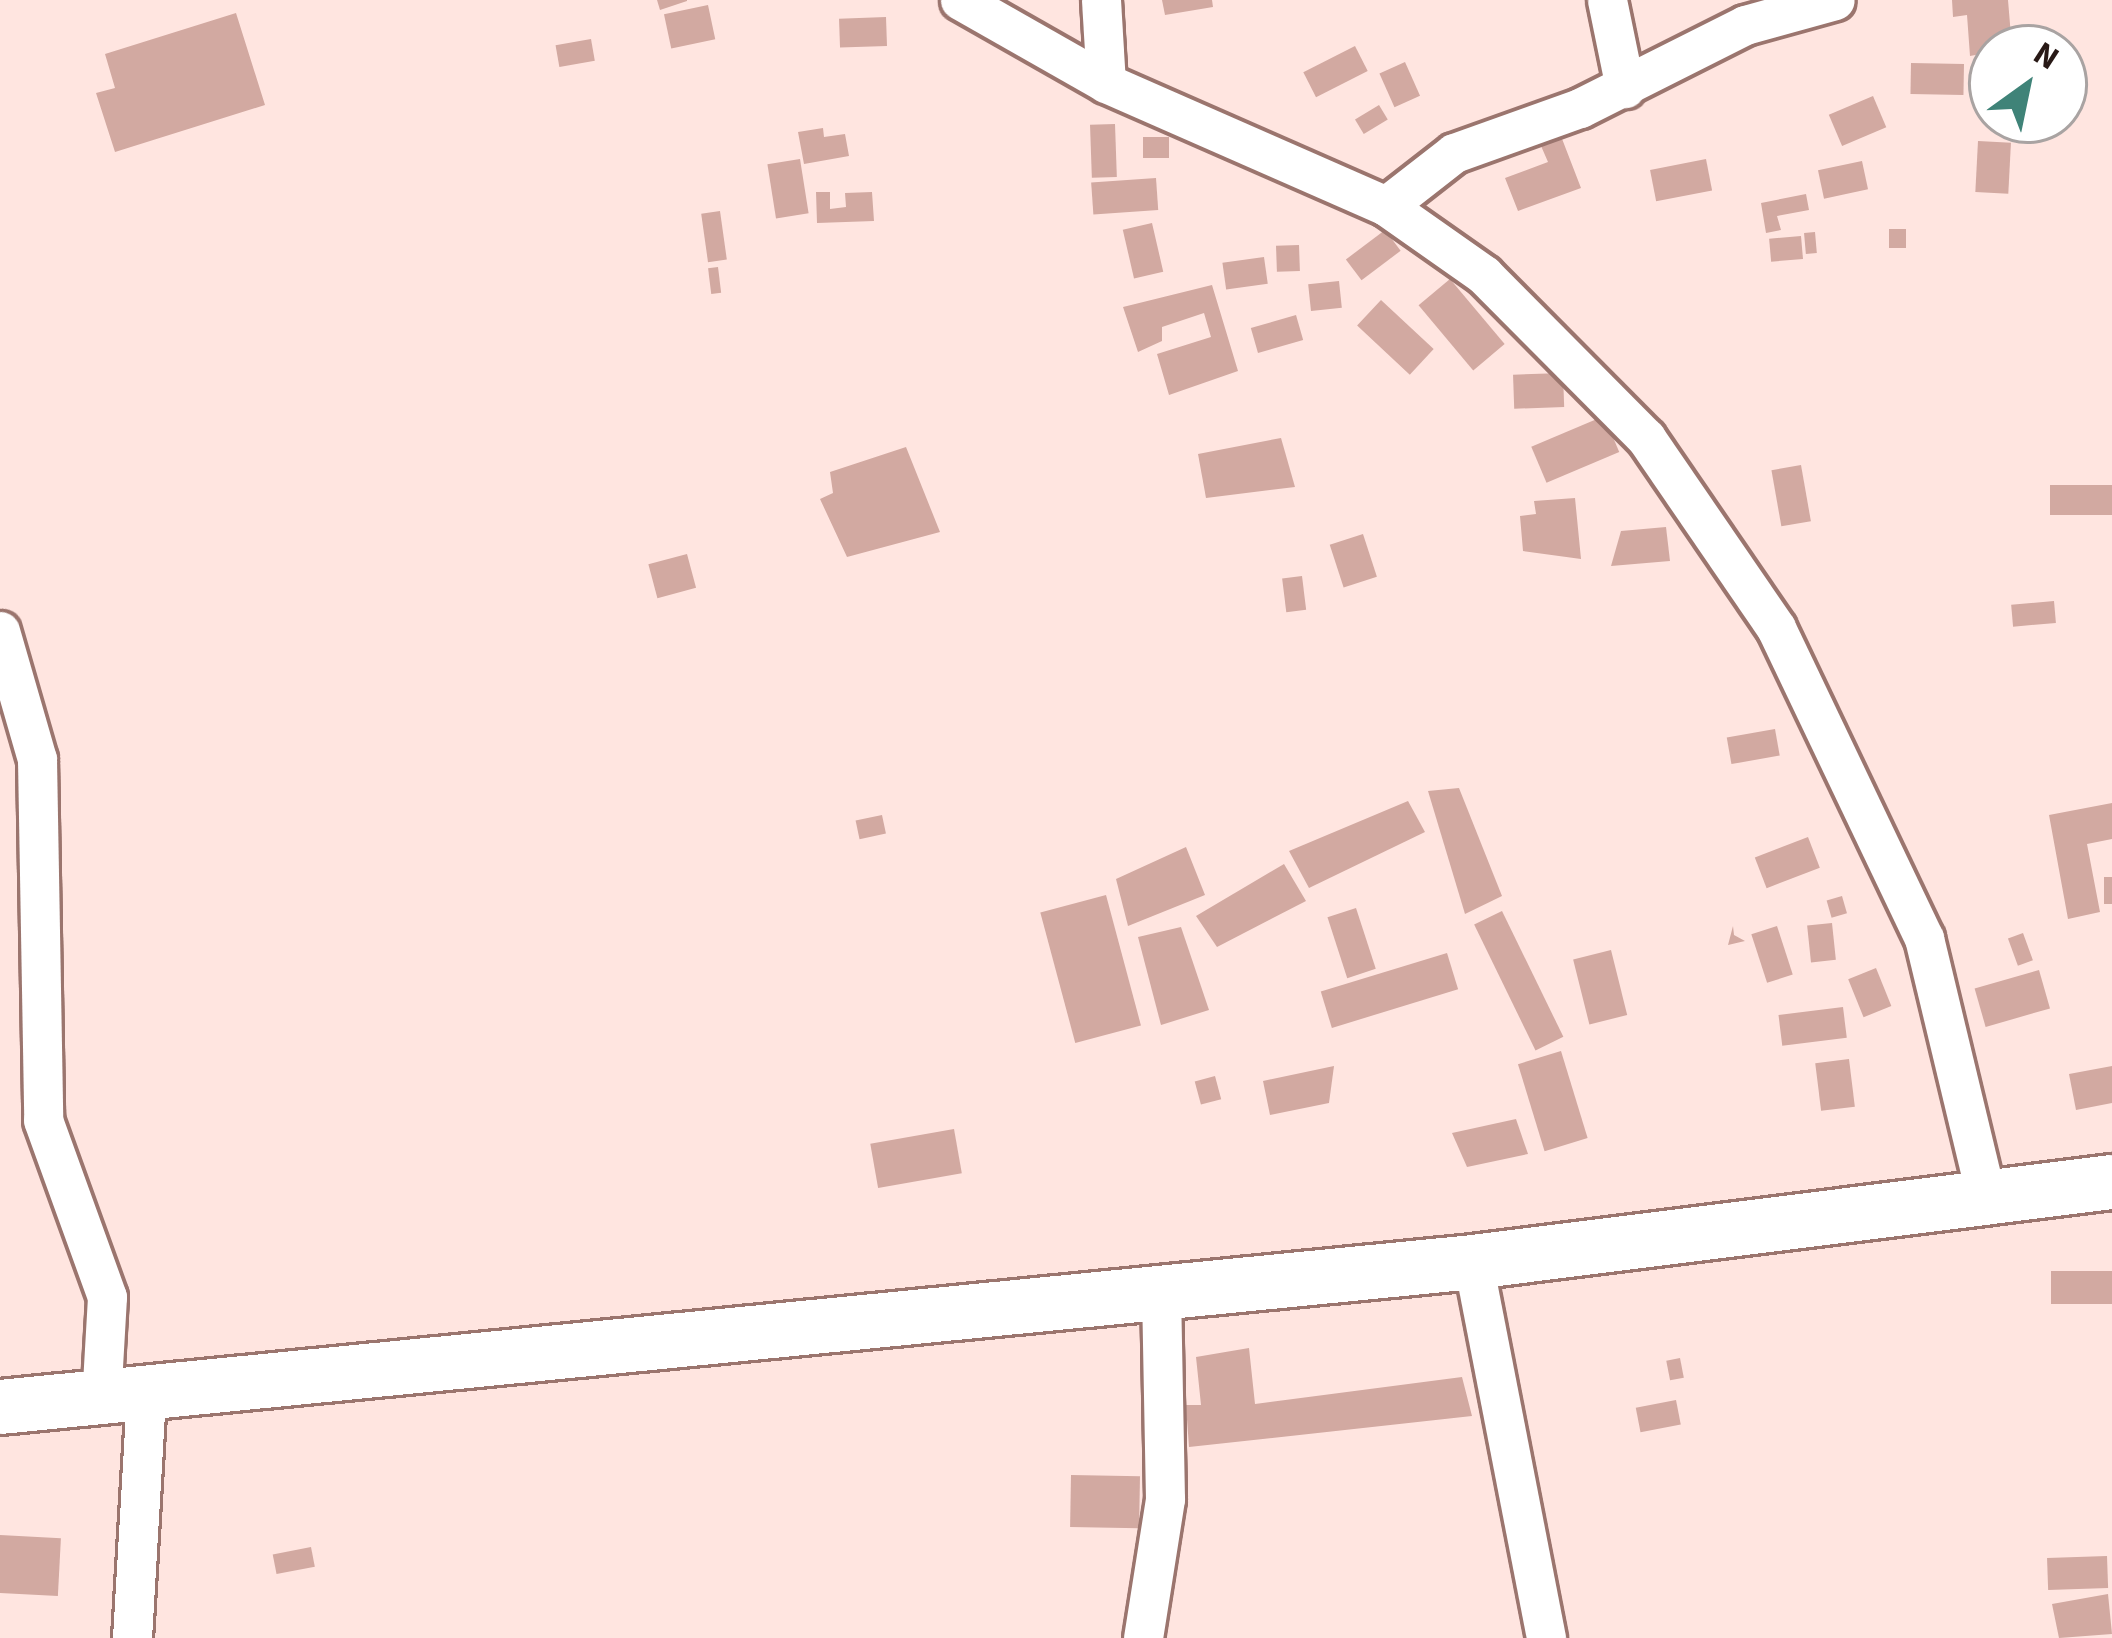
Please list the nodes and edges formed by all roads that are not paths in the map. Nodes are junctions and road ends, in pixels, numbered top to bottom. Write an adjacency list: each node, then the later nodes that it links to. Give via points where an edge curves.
1 (960, 0): 5 (street)
2 (1101, 0): 5 (street)
3 (1607, 0): 6 (street)
4 (1835, 0): 6 (street, via 1745,26)
5 (1106, 83): 7 (street)
6 (1625, 88): 7 (street, via 1454,153)
7 (1386, 206): 10 (street, via 1484,275 1646,438 1776,628 1924,938)
8 (0, 631): 13 (street, via 37,759 43,1120 107,1297)
9 (2112, 1182): 10 (street)
10 (1986, 1196): 11 (street)
11 (1473, 1262): 12 (street); 17 (street)
12 (1161, 1286): 13 (street); 16 (street, via 1165,1499)
13 (123, 1399): 14 (street); 15 (street)
14 (0, 1407)
15 (132, 1638)
16 (1143, 1638)
17 (1546, 1638)

